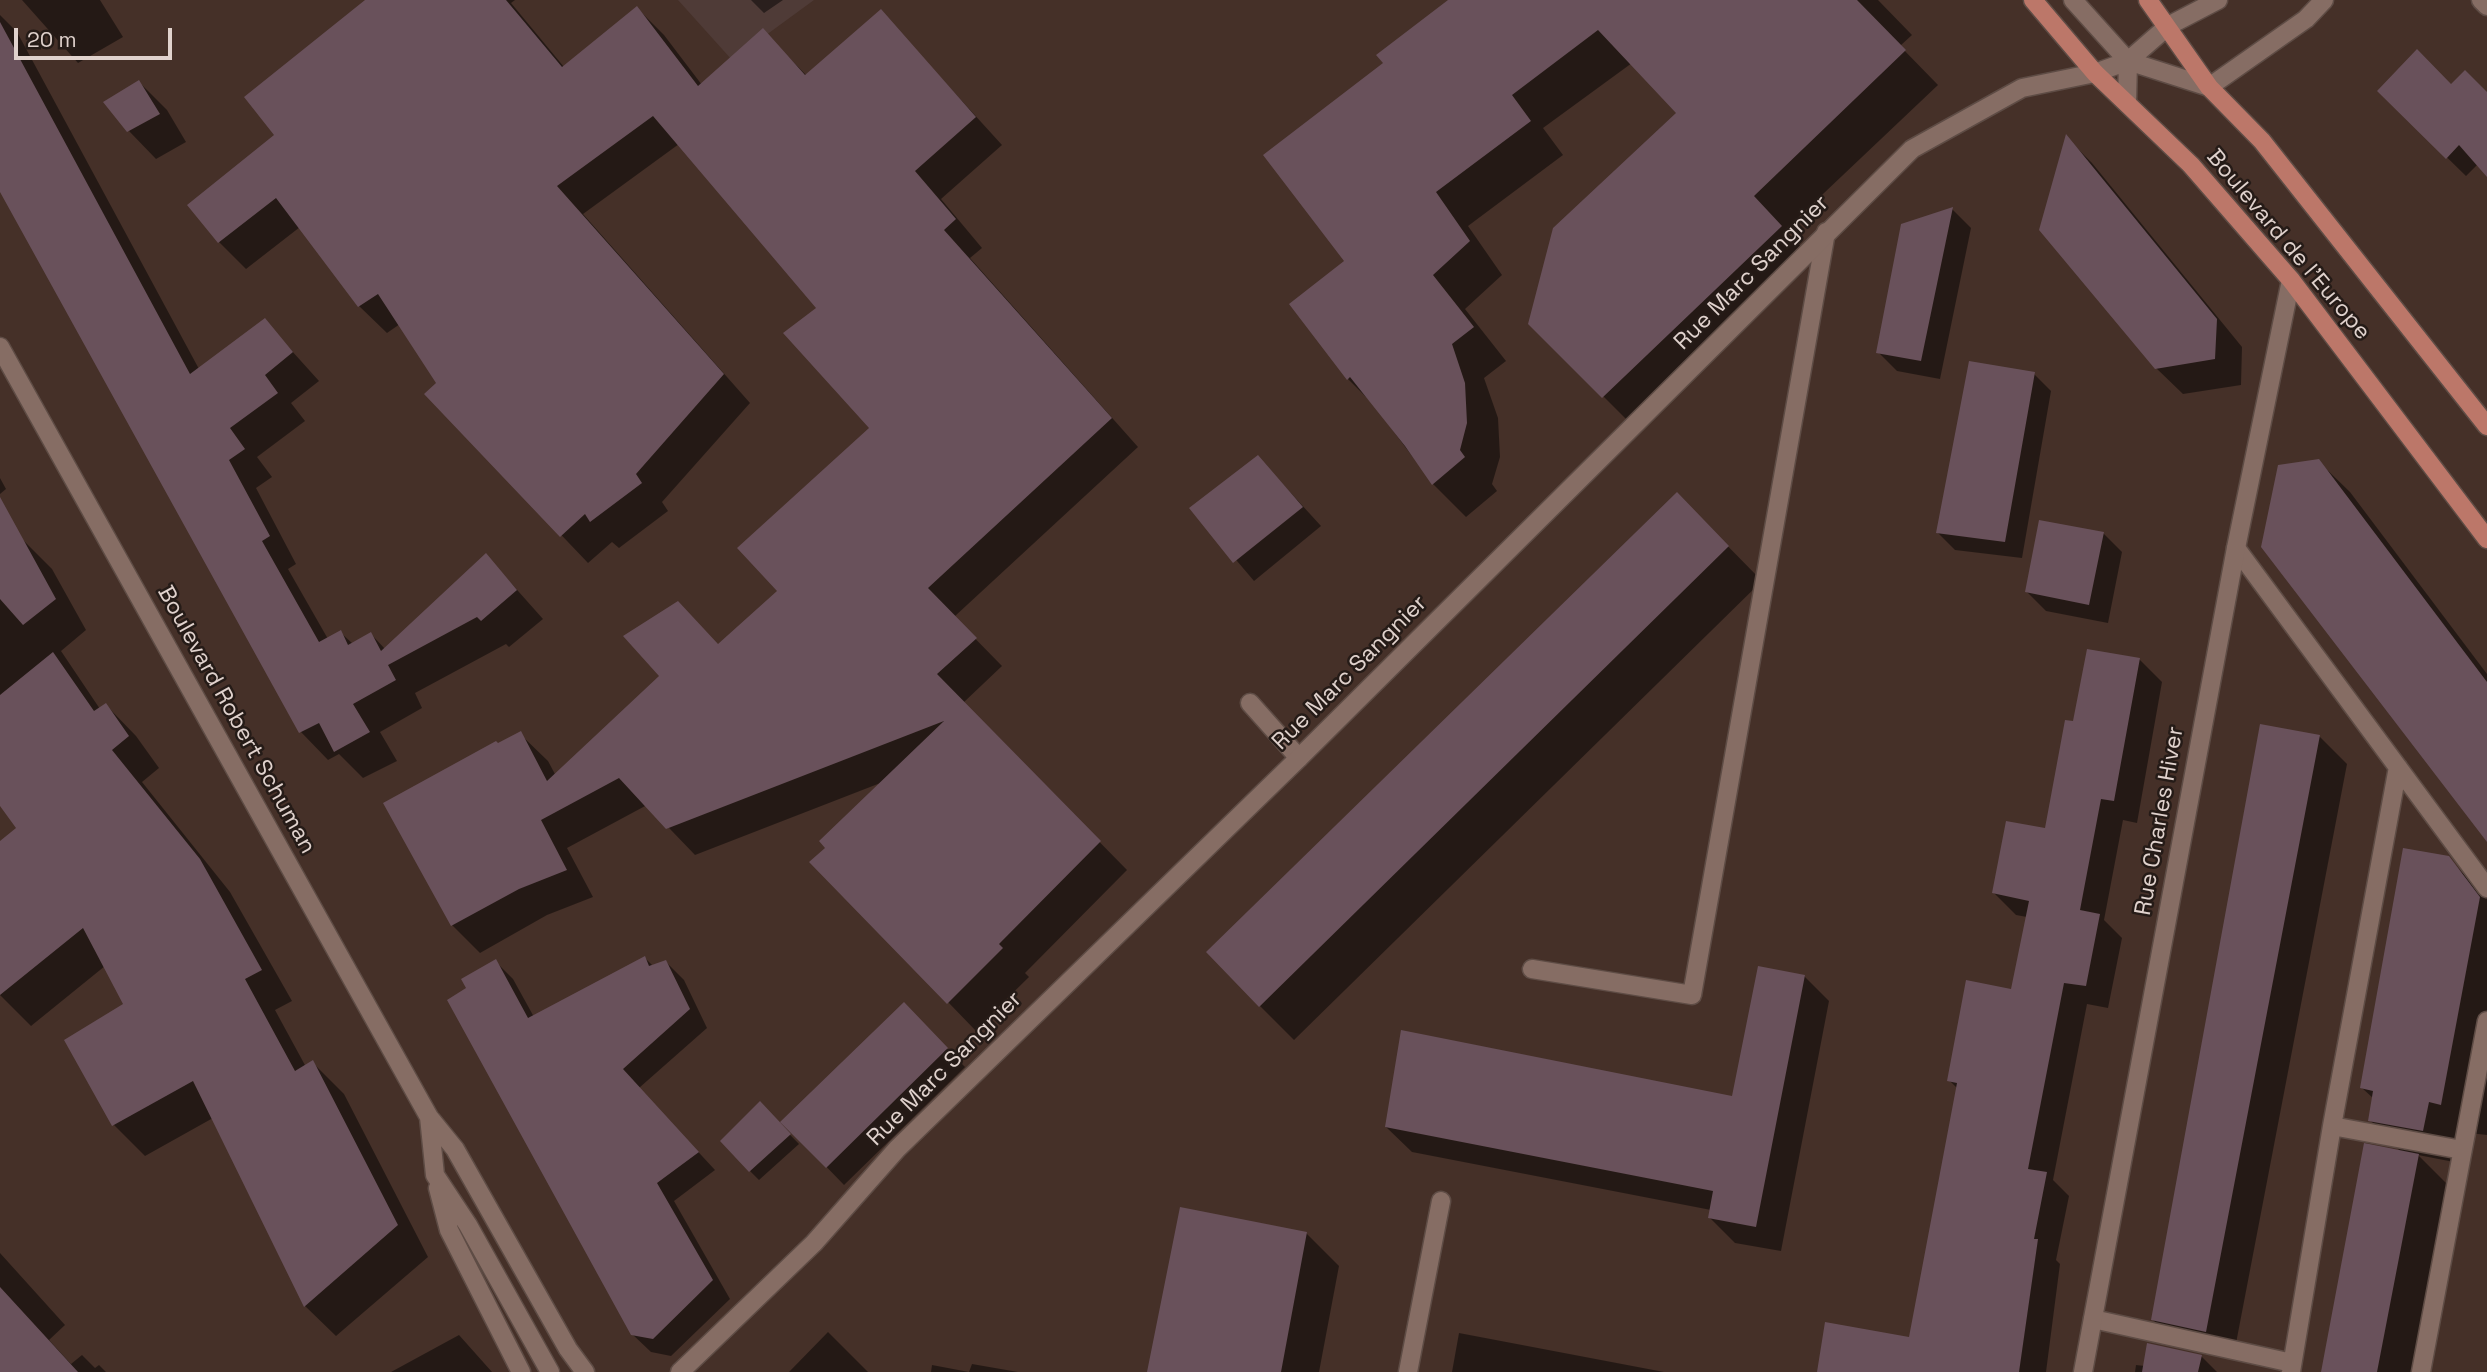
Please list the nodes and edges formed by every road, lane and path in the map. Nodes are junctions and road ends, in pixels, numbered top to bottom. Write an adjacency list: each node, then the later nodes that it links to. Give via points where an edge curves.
1 (2033, 0): 10 (main road, Boulevard de l'Europe)
2 (2073, 0): 9 (street)
3 (2148, 0): 8 (main road, Boulevard de l'Europe)
4 (2218, 0): 8 (street)
5 (2324, 0): 11 (street, via 2306,19)
6 (2482, 0): 7 (street)
7 (2487, 6)
8 (2168, 26): 9 (street); 11 (main road, Boulevard de l'Europe)
9 (2129, 61): 10 (street, Rue Marc Sangnier); 11 (street); 12 (street)
10 (2095, 73): 12 (main road, Boulevard de l'Europe); 13 (street, Rue Marc Sangnier, via 2022,88 1912,149)
11 (2209, 87): 16 (main road, Boulevard de l'Europe, via 2262,141)
12 (2127, 103): 14 (main road, Boulevard de l'Europe, via 2191,165)
13 (1826, 232): 20 (street, Rue Marc Sangnier); 23 (street, via 1692,995)
14 (2291, 280): 17 (main road, Boulevard de l'Europe); 18 (street, Rue Charles Hiver)
15 (0, 346): 25 (street, Boulevard Robert Schuman)
16 (2487, 426)
17 (2487, 539)
18 (2236, 548): 21 (street); 30 (street, Rue Charles Hiver)
19 (1250, 703): 20 (street)
20 (1299, 758): 35 (street, Rue Marc Sangnier, via 897,1149 814,1243)
21 (2398, 767): 22 (street); 26 (street)
22 (2487, 888)
23 (1532, 969)
24 (2487, 1021): 27 (street)
25 (429, 1117): 28 (street, Boulevard Robert Schuman); 34 (street, Boulevard Robert Schuman, via 456,1149)
26 (2332, 1126): 27 (street); 31 (street)
27 (2462, 1150): 38 (street)
28 (435, 1175): 32 (street, Boulevard Robert Schuman, via 449,1230); 33 (street, Boulevard Robert Schuman, via 468,1224)
29 (1441, 1201): 36 (street)
30 (2093, 1319): 31 (street); 37 (street, Rue Charles Hiver)
31 (2291, 1367)
32 (521, 1372)
33 (550, 1372)
34 (585, 1372)
35 (680, 1372)
36 (1408, 1372)
37 (2083, 1372)
38 (2421, 1372)

